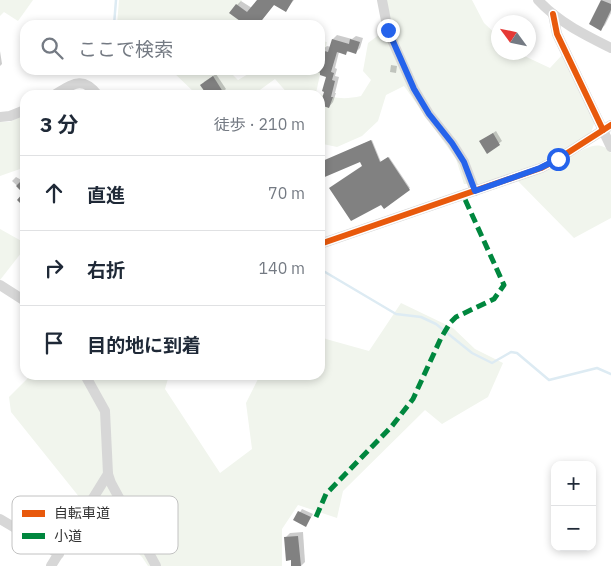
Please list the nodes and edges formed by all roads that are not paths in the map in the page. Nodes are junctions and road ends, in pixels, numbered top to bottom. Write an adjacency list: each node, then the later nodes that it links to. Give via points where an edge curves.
1 (382, 0): 11 (street, via 388,30 414,89 464,162)
2 (538, 0): 3 (street)
3 (553, 14): 4 (street, via 577,31); 9 (street, via 557,34)
4 (611, 48)
5 (63, 90): 6 (street, via 80,83 90,85)
6 (94, 90)
7 (20, 112): 8 (street)
8 (0, 117)
9 (607, 128): 10 (street); 11 (street, via 549,164)
10 (611, 148)
11 (475, 191): 12 (street)
12 (325, 242)
13 (0, 286): 14 (street)
14 (20, 299)
15 (88, 380): 16 (street, via 105,412)
16 (108, 474): 17 (street); 18 (street)
17 (95, 496)
18 (117, 496)
19 (0, 519): 20 (street)
20 (12, 526)
21 (59, 554): 23 (street)
22 (149, 554): 24 (street)
23 (52, 566)
24 (156, 566)

